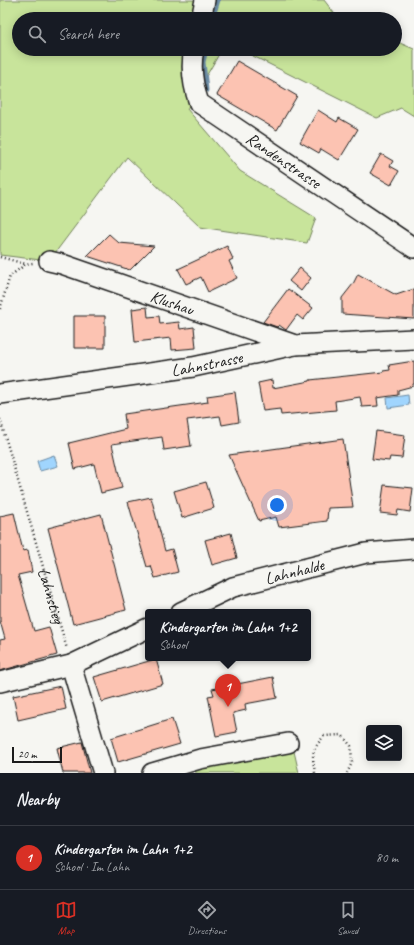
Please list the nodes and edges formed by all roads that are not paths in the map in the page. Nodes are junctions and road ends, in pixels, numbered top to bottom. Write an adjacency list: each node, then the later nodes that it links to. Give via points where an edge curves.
1 (205, 0): 2 (street)
2 (202, 12)
3 (193, 56): 4 (street, Randenstrasse, via 194,90 199,103)
4 (414, 248)
5 (49, 261): 7 (street, Klushau)
6 (414, 339): 7 (street, Lahnstrasse)
7 (296, 345): 8 (street, Lahnstrasse, via 194,367)
8 (0, 394)
9 (414, 549): 10 (street, Lahnhalde, via 366,553 232,587)
10 (187, 609)
11 (145, 629): 12 (street)
12 (71, 665): 13 (street); 15 (street)
13 (0, 682)
14 (288, 743): 16 (street, via 200,759)
15 (103, 773)
16 (152, 773)

